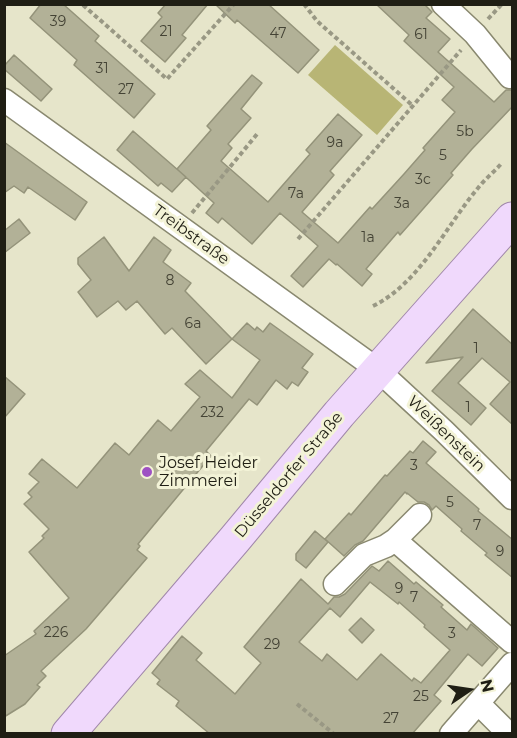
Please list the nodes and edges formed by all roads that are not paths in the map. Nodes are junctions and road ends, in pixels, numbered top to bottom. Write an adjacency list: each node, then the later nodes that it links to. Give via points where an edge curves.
1 (443, 4): 2 (street)
2 (510, 77)
3 (4, 100): 5 (street, Treibstraße)
4 (513, 219): 5 (main road, Düsseldorfer Straße)
5 (378, 370): 6 (street, Weißenstein); 13 (main road, Düsseldorfer Straße)
6 (513, 498)
7 (420, 515): 8 (street)
8 (395, 540): 9 (street, via 363,555); 10 (street)
9 (334, 584)
10 (513, 642)
11 (513, 664): 12 (street)
12 (478, 703): 14 (street); 15 (street)
13 (68, 734)
14 (451, 734)
15 (509, 734)

